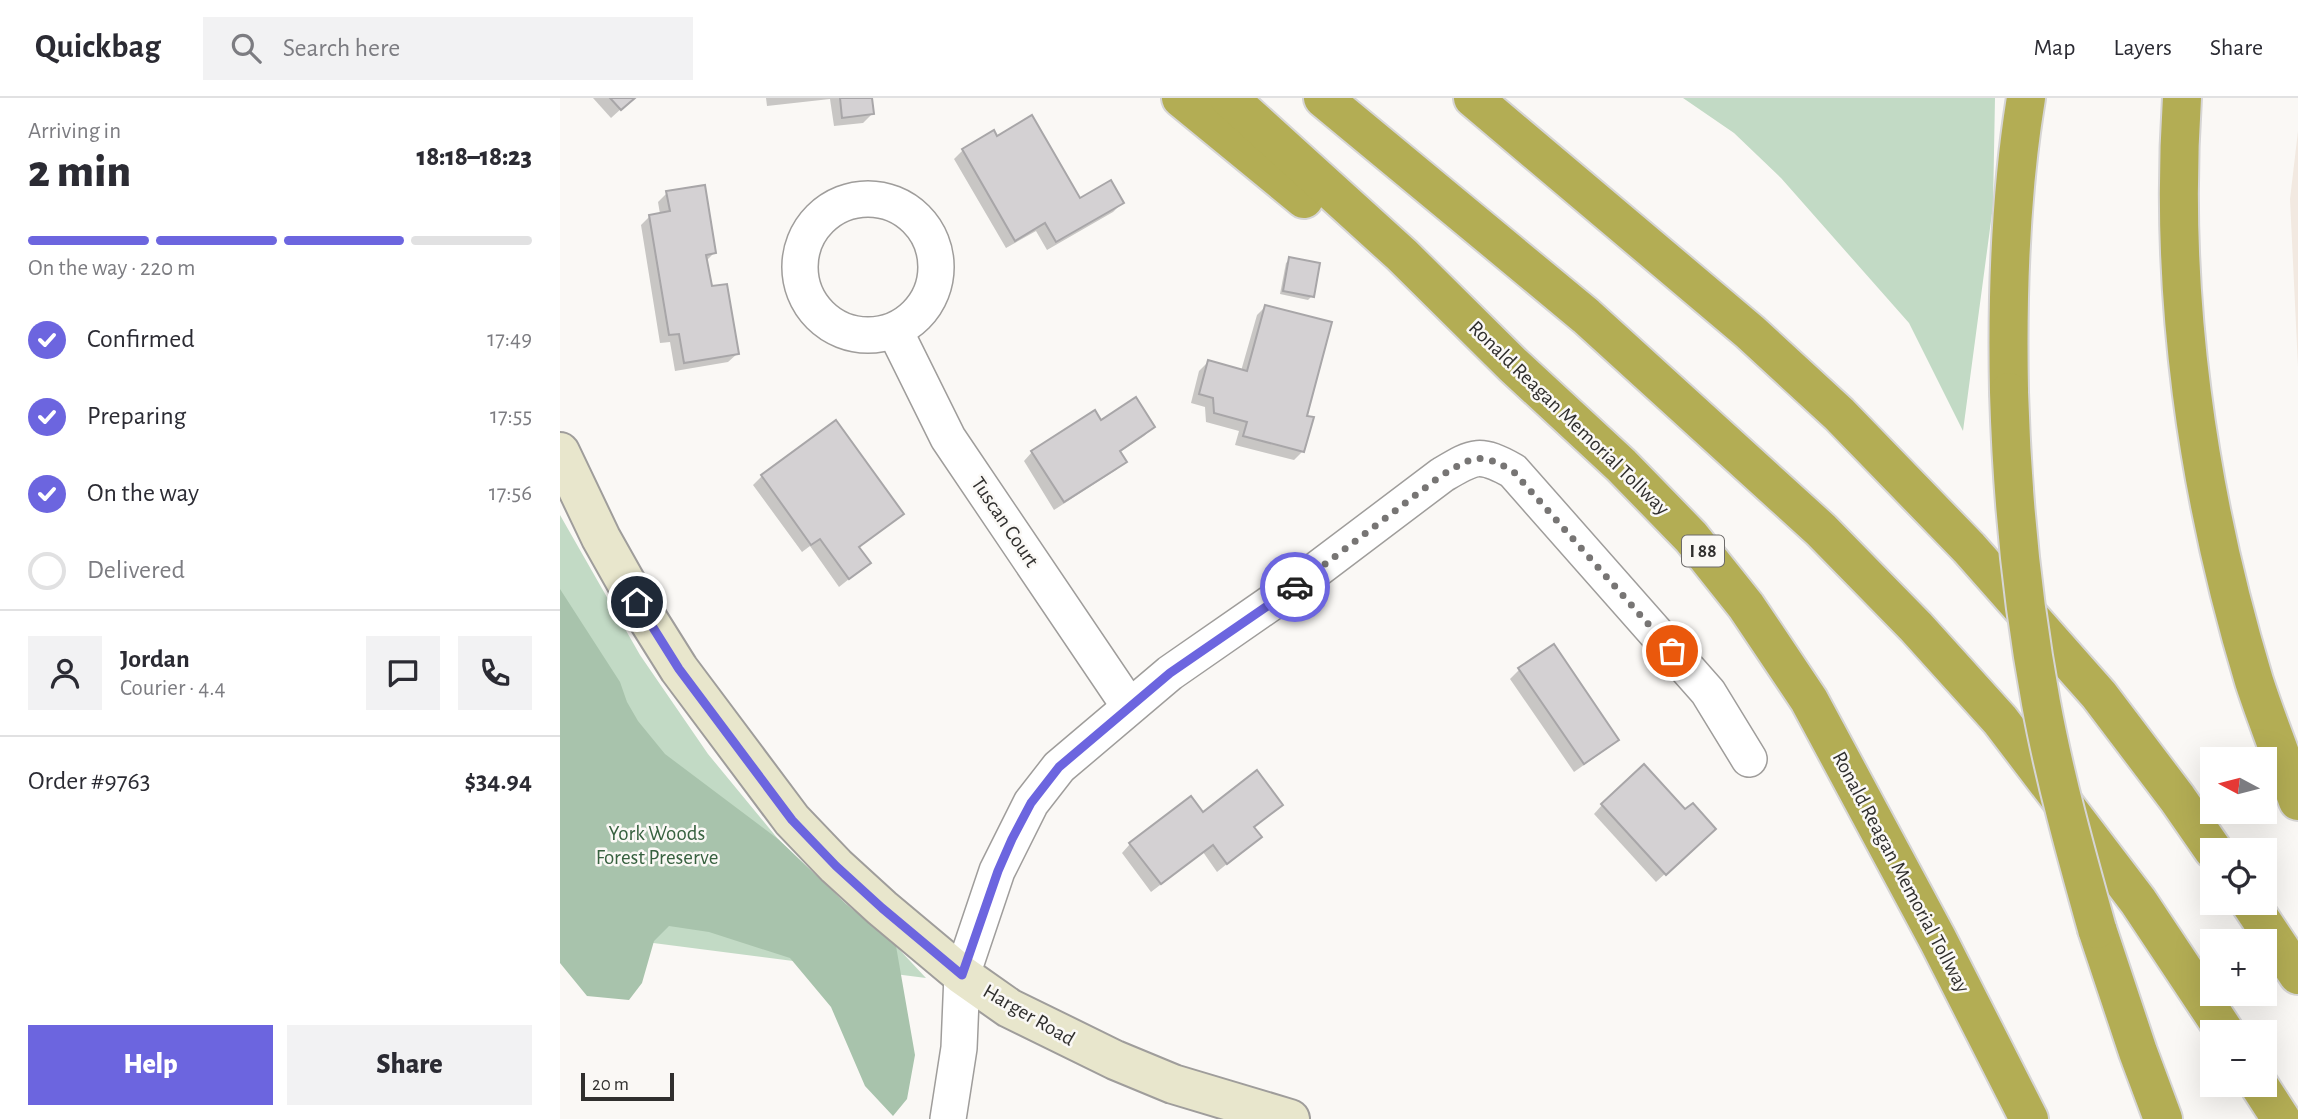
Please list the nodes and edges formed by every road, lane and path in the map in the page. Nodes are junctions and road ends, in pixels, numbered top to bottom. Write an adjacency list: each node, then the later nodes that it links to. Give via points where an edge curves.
1 (1181, 98): 8 (highway)
2 (1229, 98): 8 (highway, Ronald Reagan Memorial Tollway / I 88, via 1402,254)
3 (1323, 98): 17 (highway, via 1586,316 1821,530 1916,626 2000,720 2138,901)
4 (1473, 98): 13 (highway, via 1750,332 1839,414 1969,548 2099,695)
5 (2026, 98): 22 (highway, bridge, via 2011,238 2009,392 2019,547 2036,677 2056,777 2097,929)
6 (2182, 98): 12 (highway, via 2181,284 2200,447 2239,631)
7 (895, 331): 10 (street, Tuscan Court, via 948,438)
8 (1513, 365): 21 (highway, Ronald Reagan Memorial Tollway / I 88, via 1621,465 1690,537 1775,646 1882,833)
9 (560, 452): 15 (street, Harger Road, via 601,538 679,669 792,820 882,908)
10 (1129, 706): 11 (street, via 1442,475 1479,457 1513,471 1708,692); 15 (street, via 1059,767 1031,803 998,871)
11 (1749, 759)
12 (2298, 801)
13 (2205, 838)
14 (2258, 915): 16 (highway)
15 (962, 975): 19 (street, via 958,1048); 20 (street, Harger Road, via 1009,1008 1115,1060 1173,1084)
16 (2298, 975)
17 (2217, 1020)
18 (2267, 1097): 23 (highway)
19 (947, 1119)
20 (1290, 1119)
21 (2029, 1119)
22 (2163, 1119)
23 (2281, 1119)

